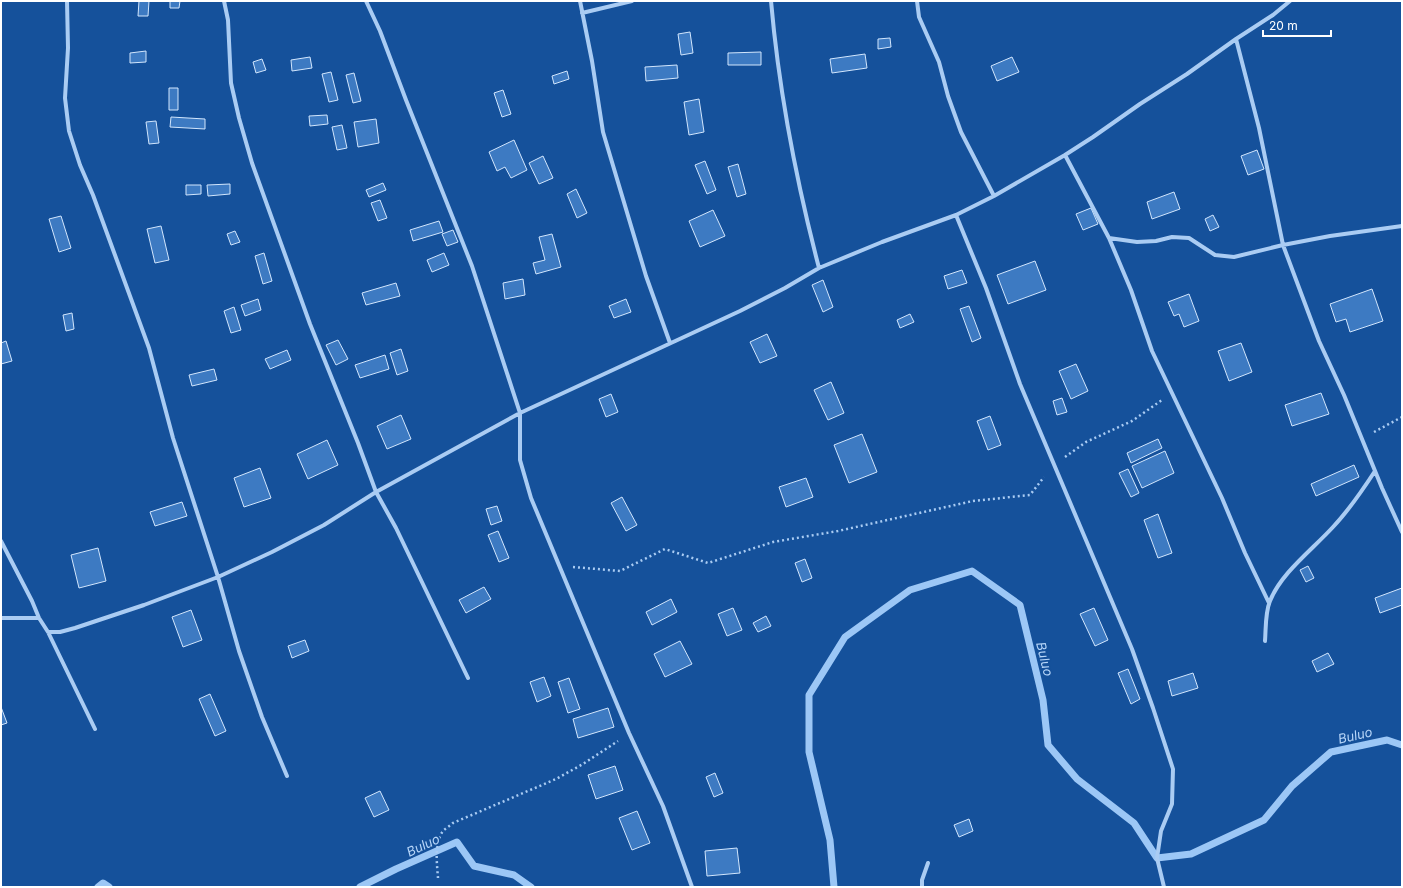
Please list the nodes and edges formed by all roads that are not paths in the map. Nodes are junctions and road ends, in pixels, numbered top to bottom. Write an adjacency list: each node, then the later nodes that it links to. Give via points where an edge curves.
1 (67, 1): 24 (street, via 65,98 70,131 80,166 96,202 149,348 173,438)
2 (224, 1): 21 (street, via 228,20 231,83 252,163 310,324)
3 (366, 1): 19 (street, via 472,266)
4 (580, 1): 9 (street)
5 (632, 1): 9 (street)
6 (771, 1): 17 (street, via 793,160)
7 (917, 1): 12 (street, via 919,17 939,62 961,132)
8 (1290, 1): 10 (street)
9 (582, 13): 18 (street, via 603,132 646,276)
10 (1236, 39): 11 (street); 16 (street, via 1259,128)
11 (1065, 155): 12 (street); 15 (street)
12 (994, 196): 13 (street)
13 (956, 214): 17 (street); 36 (street, via 986,288 1020,384 1132,649 1173,769 1172,804 1161,832 1157,858)
14 (1402, 226): 16 (street)
15 (1109, 238): 16 (street, via 1137,242 1172,237 1189,238 1215,255 1234,257); 25 (street, via 1131,290 1152,351)
16 (1283, 245): 20 (street, via 1319,341)
17 (819, 268): 18 (street, via 740,311)
18 (670, 343): 19 (street)
19 (520, 413): 21 (street); 34 (street, via 520,460 531,498 629,733 663,806)
20 (1375, 471): 22 (street); 25 (street, via 1352,504 1277,587)
21 (376, 492): 24 (street, via 324,525); 30 (street)
22 (1402, 532)
23 (1, 541): 27 (street)
24 (218, 577): 28 (street, via 94,622 60,632); 32 (street, via 239,651 262,717)
25 (1269, 603): 29 (street)
26 (1, 618): 27 (street)
27 (39, 618): 28 (street)
28 (48, 632): 31 (street)
29 (1264, 641)
30 (468, 678)
31 (95, 729)
32 (287, 776)
33 (928, 863): 35 (street)
34 (692, 887)
35 (922, 887)
36 (1164, 887)

